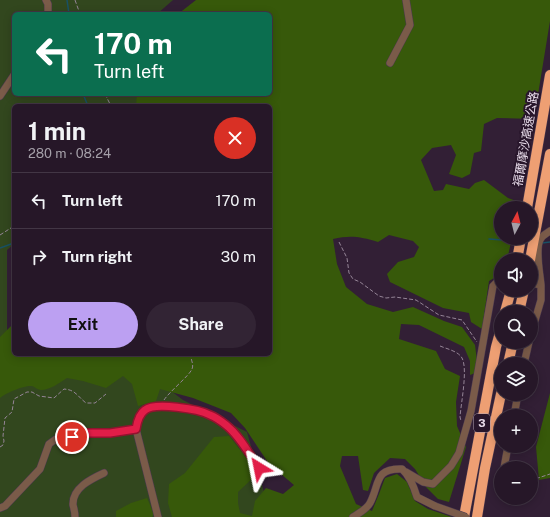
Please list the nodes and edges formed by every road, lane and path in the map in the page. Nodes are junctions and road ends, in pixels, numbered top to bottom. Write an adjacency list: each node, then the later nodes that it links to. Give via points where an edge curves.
1 (46, 0): 4 (lane)
2 (75, 0): 5 (path)
3 (406, 0): 6 (lane, via 410,25)
4 (48, 12)
5 (79, 12)
6 (390, 63)
7 (550, 75): 11 (highway, 福爾摩沙高速公路)
8 (12, 77): 9 (lane)
9 (0, 96)
10 (550, 154): 16 (highway)
11 (528, 201)
12 (12, 227): 14 (path)
13 (550, 231): 19 (lane, via 539,240)
14 (0, 235)
15 (339, 242): 22 (path, via 353,279 379,296 416,300 439,315 462,320)
16 (531, 253)
17 (538, 284): 19 (lane)
18 (494, 285): 22 (lane)
19 (541, 285): 20 (lane)
20 (538, 310)
21 (440, 346): 29 (path, via 462,357 465,368 460,417)
22 (483, 348): 29 (lane)
23 (495, 349): 40 (highway, 3)
24 (191, 356): 27 (path, via 193,365 191,370)
25 (106, 394): 30 (path, via 95,404 86,403 71,390 64,390 54,398 39,396 32,392 22,394 14,399 12,412 5,418 4,441)
26 (499, 401): 41 (highway, 3)
27 (159, 406): 28 (lane, via 144,410); 31 (lane, via 209,414 235,434)
28 (136, 429): 36 (lane, via 56,439 49,444 40,469 5,506); 38 (lane)
29 (465, 430): 32 (lane, via 459,453 451,466 433,484 423,482)
30 (0, 447)
31 (259, 468)
32 (406, 472): 39 (lane, via 402,469 393,469 381,474 376,482 370,505); 40 (lane, bridge, via 417,497)
33 (104, 473): 37 (lane, via 90,480 76,492 73,504)
34 (550, 474): 35 (path)
35 (538, 478)
36 (0, 508)
37 (75, 517)
38 (158, 517)
39 (354, 517)
40 (465, 517)
41 (477, 517)

